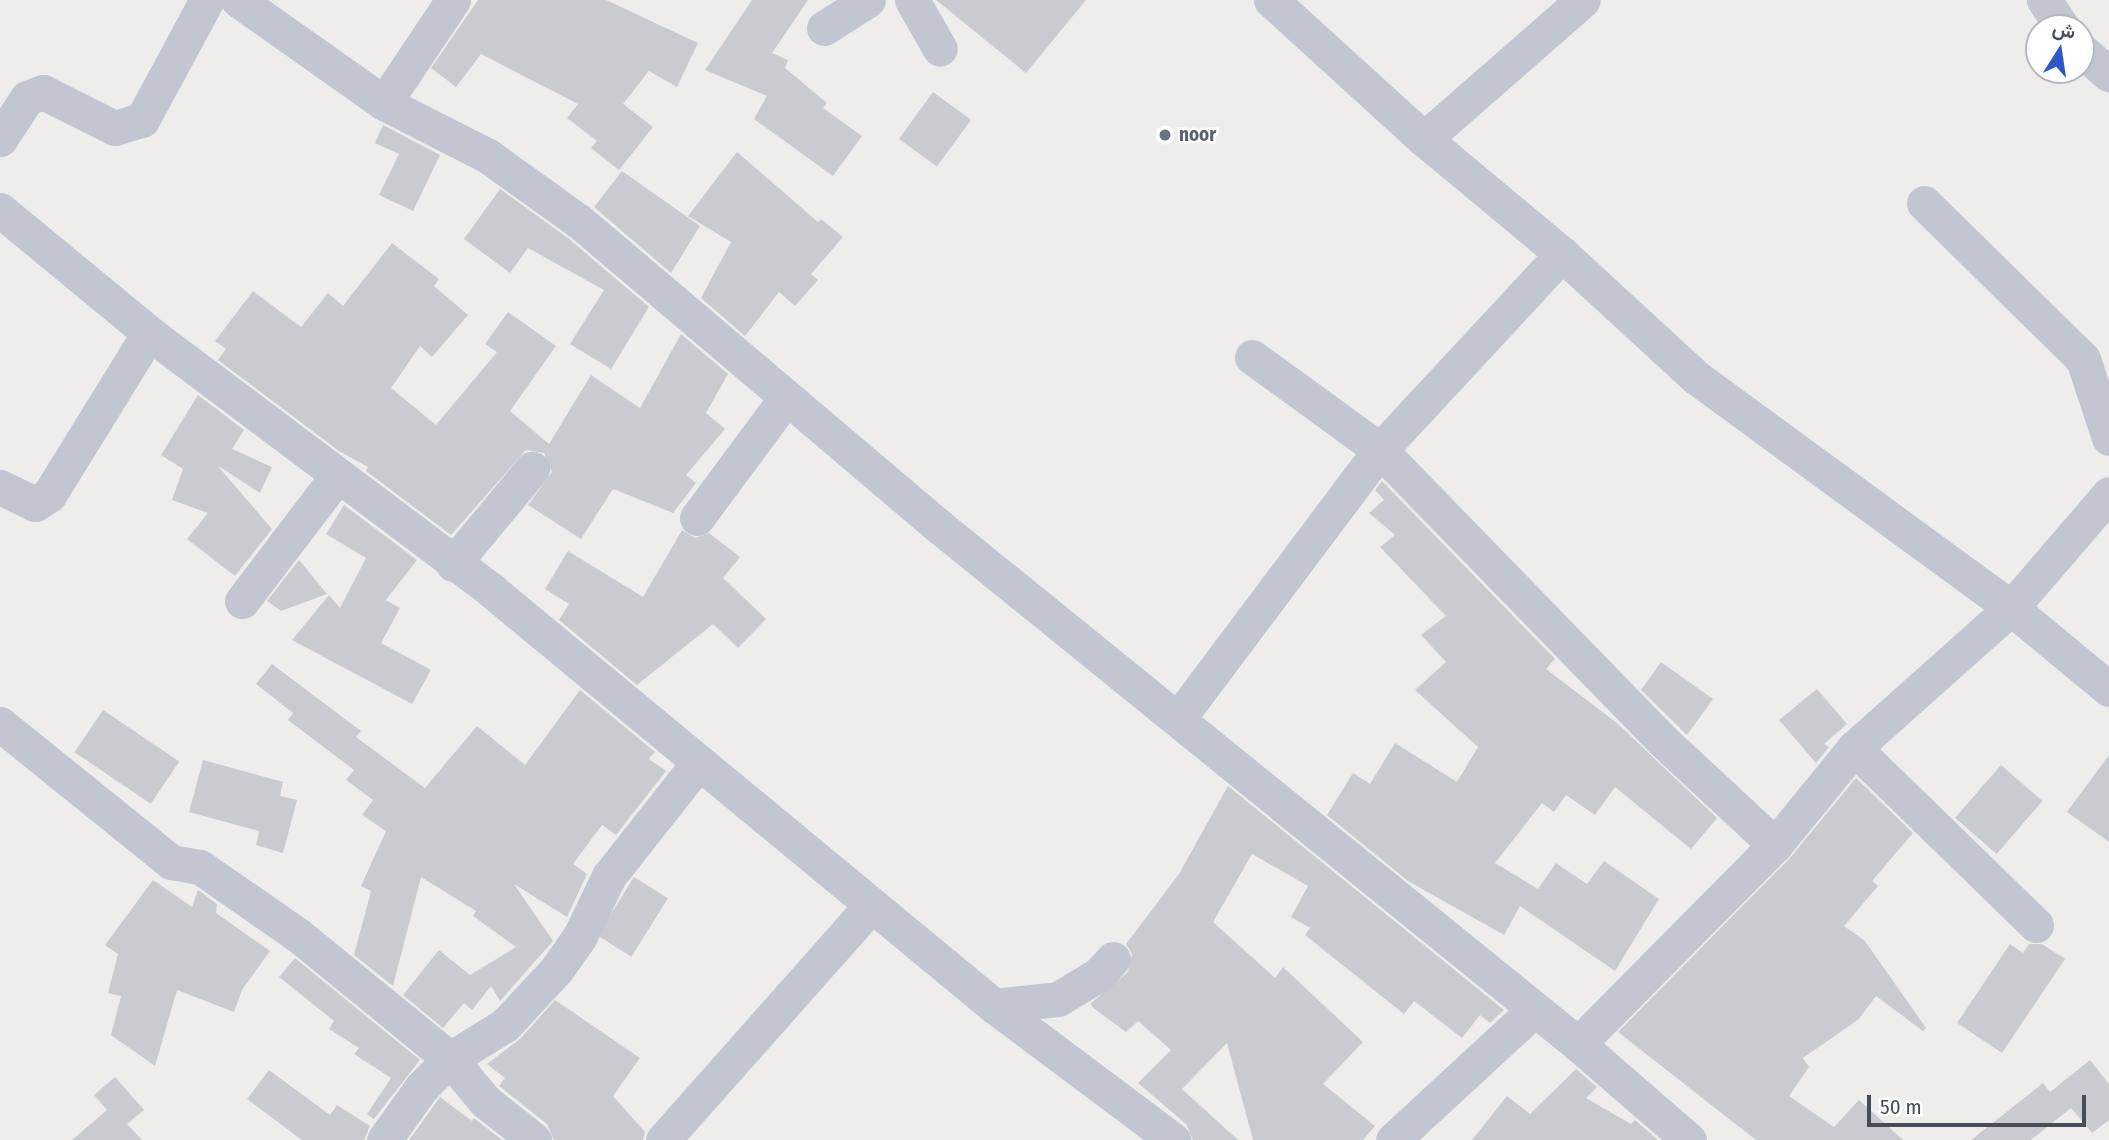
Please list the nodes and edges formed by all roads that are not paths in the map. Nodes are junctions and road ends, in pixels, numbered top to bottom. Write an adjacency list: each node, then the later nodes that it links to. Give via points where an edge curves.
1 (207, 0): 13 (street, via 142,120 115,128 43,92 27,98)
2 (238, 0): 12 (street)
3 (453, 0): 12 (street)
4 (868, 0): 8 (street)
5 (912, 0): 9 (street)
6 (1271, 0): 14 (street)
7 (1583, 0): 14 (street)
8 (824, 29)
9 (940, 49)
10 (2095, 62): 11 (street)
11 (2109, 74)
12 (384, 103): 20 (street, via 488,156 580,222)
13 (0, 139)
14 (1424, 139): 17 (street)
15 (1924, 203): 21 (street, via 2083,359)
16 (0, 210): 18 (street)
17 (1562, 254): 22 (street); 30 (street, via 1697,379)
18 (149, 333): 24 (street); 25 (street, via 49,495 35,504)
19 (1252, 357): 22 (street)
20 (785, 399): 27 (street); 32 (street)
21 (2109, 438)
22 (1380, 450): 32 (street); 36 (street, via 1661,739)
23 (532, 469): 28 (street)
24 (338, 475): 28 (street); 29 (street)
25 (0, 487)
26 (2109, 494): 30 (street)
27 (697, 518)
28 (453, 564): 35 (street)
29 (242, 601)
30 (2011, 608): 31 (street); 34 (street)
31 (2109, 689)
32 (1178, 719): 41 (street)
33 (0, 724): 43 (street, via 171,862 200,867 298,935)
34 (1854, 748): 36 (street); 38 (street)
35 (699, 762): 37 (street); 43 (street, via 609,876 579,939 557,969 505,1025)
36 (1775, 845): 42 (street)
37 (872, 905): 40 (street); 46 (street)
38 (2036, 925)
39 (1113, 959): 40 (street, via 1098,975 1058,999)
40 (994, 1006): 47 (street)
41 (1533, 1011): 42 (street); 48 (street)
42 (1578, 1044): 49 (street)
43 (450, 1059): 44 (street, via 422,1087); 45 (street, via 485,1101)
44 (384, 1140)
45 (534, 1140)
46 (663, 1140)
47 (1173, 1140)
48 (1393, 1140)
49 (1689, 1140)

